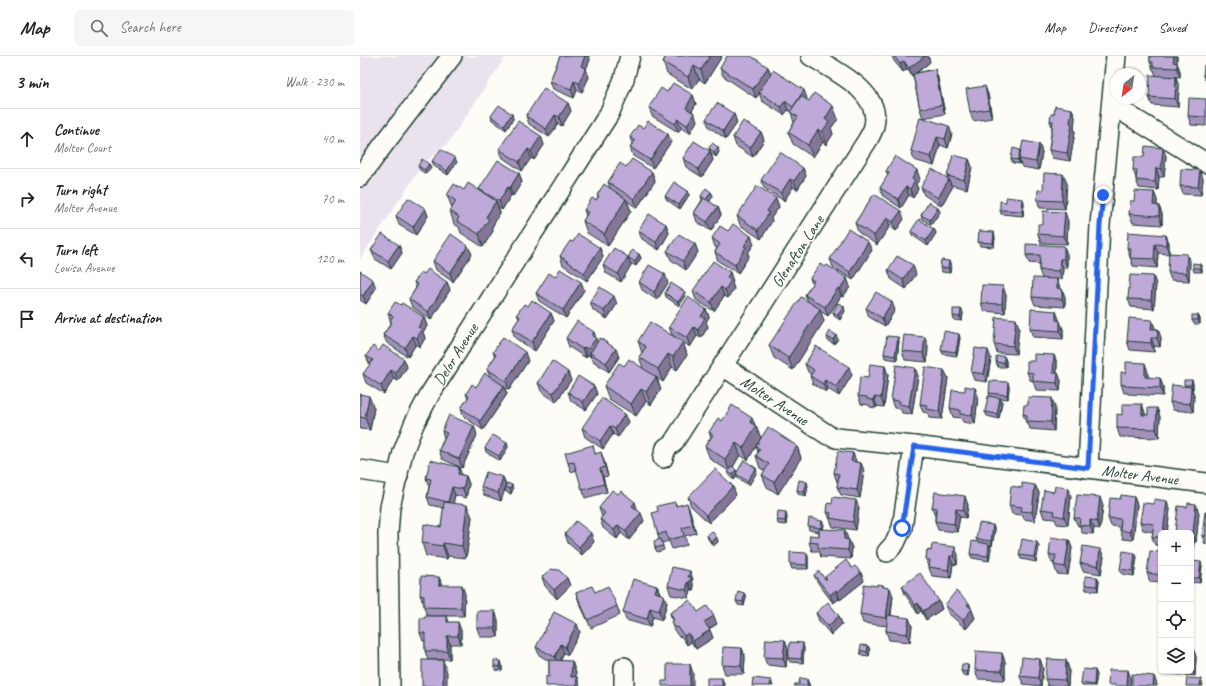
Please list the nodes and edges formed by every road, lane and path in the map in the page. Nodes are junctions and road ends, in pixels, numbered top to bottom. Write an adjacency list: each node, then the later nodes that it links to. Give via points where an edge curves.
1 (452, 56): 7 (street)
2 (630, 56): 13 (street, Delor Avenue, via 624,79 609,114 430,394 403,452)
3 (811, 56): 8 (street, Glenafton Lane, via 858,86 867,95 875,118 874,127 868,141)
4 (1116, 56): 5 (street)
5 (1112, 105): 6 (street); 11 (street, via 1100,225)
6 (1206, 163)
7 (360, 178)
8 (723, 366): 9 (street, Molter Avenue, via 832,436); 10 (street, Glenafton Lane, via 673,443 666,448)
9 (914, 446): 11 (street, Molter Avenue); 15 (street, via 902,528 895,543)
10 (663, 458)
11 (1088, 468): 14 (street, Molter Avenue)
12 (360, 470): 13 (street)
13 (398, 476): 16 (street, Delor Avenue, via 390,507 388,534)
14 (1206, 482)
15 (887, 552)
16 (390, 686)

